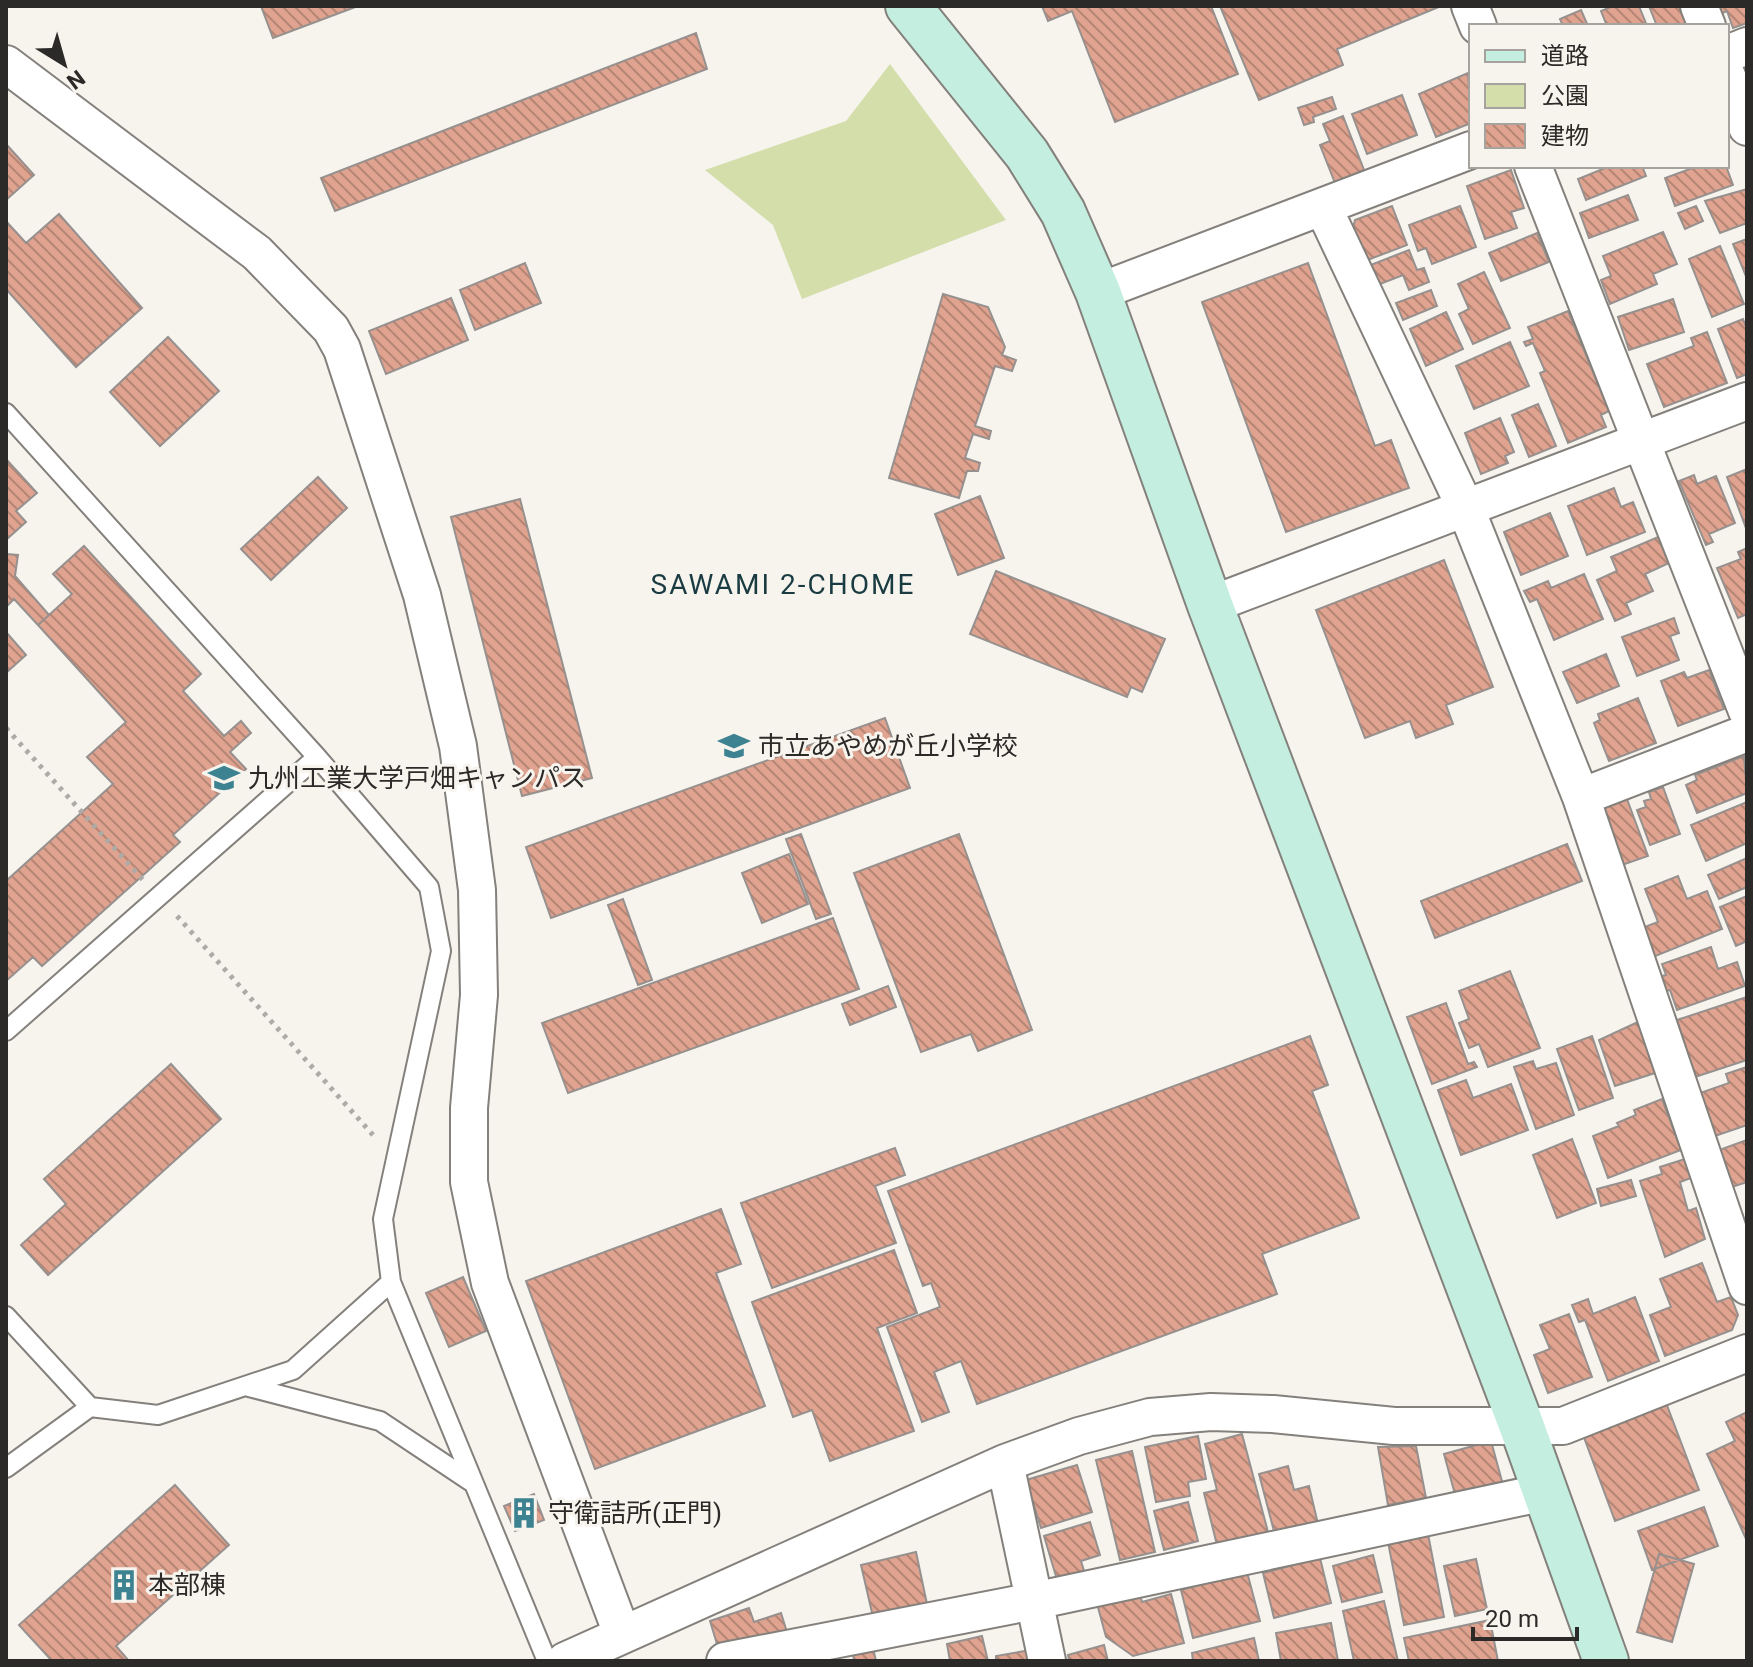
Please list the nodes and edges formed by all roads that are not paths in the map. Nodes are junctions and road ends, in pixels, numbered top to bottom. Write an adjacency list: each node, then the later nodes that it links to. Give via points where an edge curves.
1 (908, 6): 8 (street, via 1027,154 1063,212)
2 (6, 64): 31 (street, via 257,253 331,329 342,349 422,595 458,746 477,890 479,995 469,1182 490,1283)
3 (1729, 81): 4 (street)
4 (1747, 127)
5 (1469, 151): 7 (street)
6 (1534, 168): 11 (street)
7 (1323, 207): 8 (street); 12 (street)
8 (1098, 292): 13 (street)
9 (1747, 401): 11 (street)
10 (6, 413): 16 (lane)
11 (1641, 442): 12 (street); 14 (street)
12 (1466, 509): 13 (street); 17 (street)
13 (1210, 605): 25 (street)
14 (1747, 711)
15 (1747, 733): 17 (street)
16 (317, 757): 18 (lane); 19 (lane, via 429,887 441,951 383,1219)
17 (1581, 797): 20 (street)
18 (6, 1031)
19 (391, 1282): 23 (lane, via 293,1370); 28 (lane)
20 (1747, 1286)
21 (6, 1316): 24 (lane)
22 (1747, 1353): 25 (street, via 1563,1426)
23 (249, 1387): 24 (lane, via 158,1415); 28 (lane, via 380,1421)
24 (90, 1407): 27 (lane)
25 (1522, 1427): 26 (street, via 1394,1426 1211,1412 1150,1417); 29 (street)
26 (1005, 1463): 30 (street); 31 (street)
27 (6, 1468)
28 (470, 1481): 32 (lane)
29 (1545, 1492): 30 (street); 36 (street)
30 (1034, 1601): 34 (street); 35 (street)
31 (622, 1634): 33 (street)
32 (547, 1661)
33 (565, 1661)
34 (725, 1661)
35 (1047, 1661)
36 (1606, 1661)

